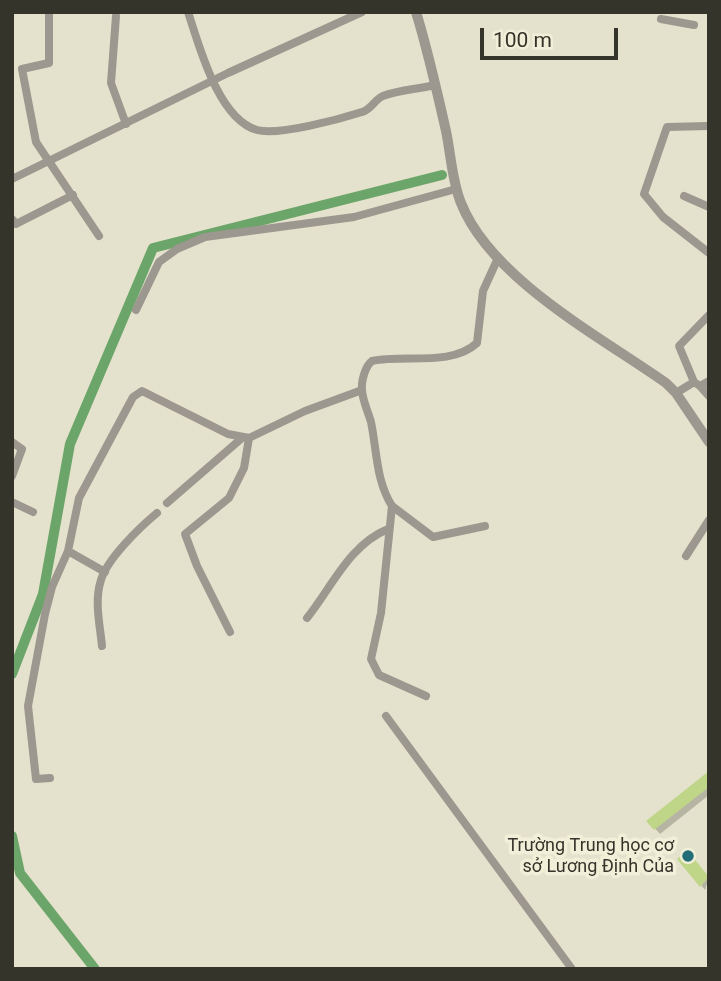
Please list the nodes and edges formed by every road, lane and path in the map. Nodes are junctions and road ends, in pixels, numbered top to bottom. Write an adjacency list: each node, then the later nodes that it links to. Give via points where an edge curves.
1 (49, 12): 13 (street, via 49,63 22,69 36,142)
2 (188, 12): 9 (street)
3 (362, 12): 9 (street)
4 (416, 12): 10 (street)
5 (116, 16): 11 (street, via 111,83)
6 (676, 17): 7 (street); 8 (street)
7 (661, 19)
8 (694, 25)
9 (213, 81): 10 (street, via 230,109 257,130 359,113 382,96); 11 (street)
10 (435, 85): 15 (street)
11 (126, 124): 13 (street)
12 (709, 126): 21 (street, via 667,127 644,194 663,217)
13 (51, 160): 14 (street); 16 (street)
14 (12, 179)
15 (456, 189): 22 (street, via 478,234); 23 (street, via 354,217 205,237 159,262)
16 (73, 195): 19 (street, via 16,224); 20 (street)
17 (684, 196): 18 (street)
18 (709, 207)
19 (12, 219)
20 (99, 236)
21 (709, 253)
22 (498, 258): 27 (street, via 483,290 477,343 472,348 443,356 372,362 366,368); 28 (street, via 574,321)
23 (136, 310)
24 (709, 314): 26 (street, via 679,346)
25 (709, 381): 26 (street)
26 (697, 384): 28 (street); 29 (street)
27 (362, 390): 30 (street); 36 (street, via 383,492)
28 (676, 393): 32 (street)
29 (709, 396)
30 (246, 438): 35 (street); 42 (street, via 137,392 79,498); 46 (street, via 244,468 229,498 185,534)
31 (12, 442): 33 (street, via 22,449)
32 (709, 442)
33 (12, 476)
34 (12, 502): 37 (street)
35 (167, 503)
36 (393, 506): 40 (street, via 433,537); 41 (street)
37 (33, 512)
38 (157, 513): 44 (street, via 141,525)
39 (709, 520): 43 (street)
40 (485, 526)
41 (388, 529): 45 (street, via 354,553); 48 (street, via 381,613 371,659 379,675)
42 (68, 551): 44 (street); 50 (street, via 52,587 28,705 36,779)
43 (686, 556)
44 (105, 572): 47 (street, via 97,600)
45 (307, 618)
46 (230, 632)
47 (102, 646)
48 (426, 696)
49 (386, 716): 51 (street)
50 (50, 778)
51 (572, 969)

